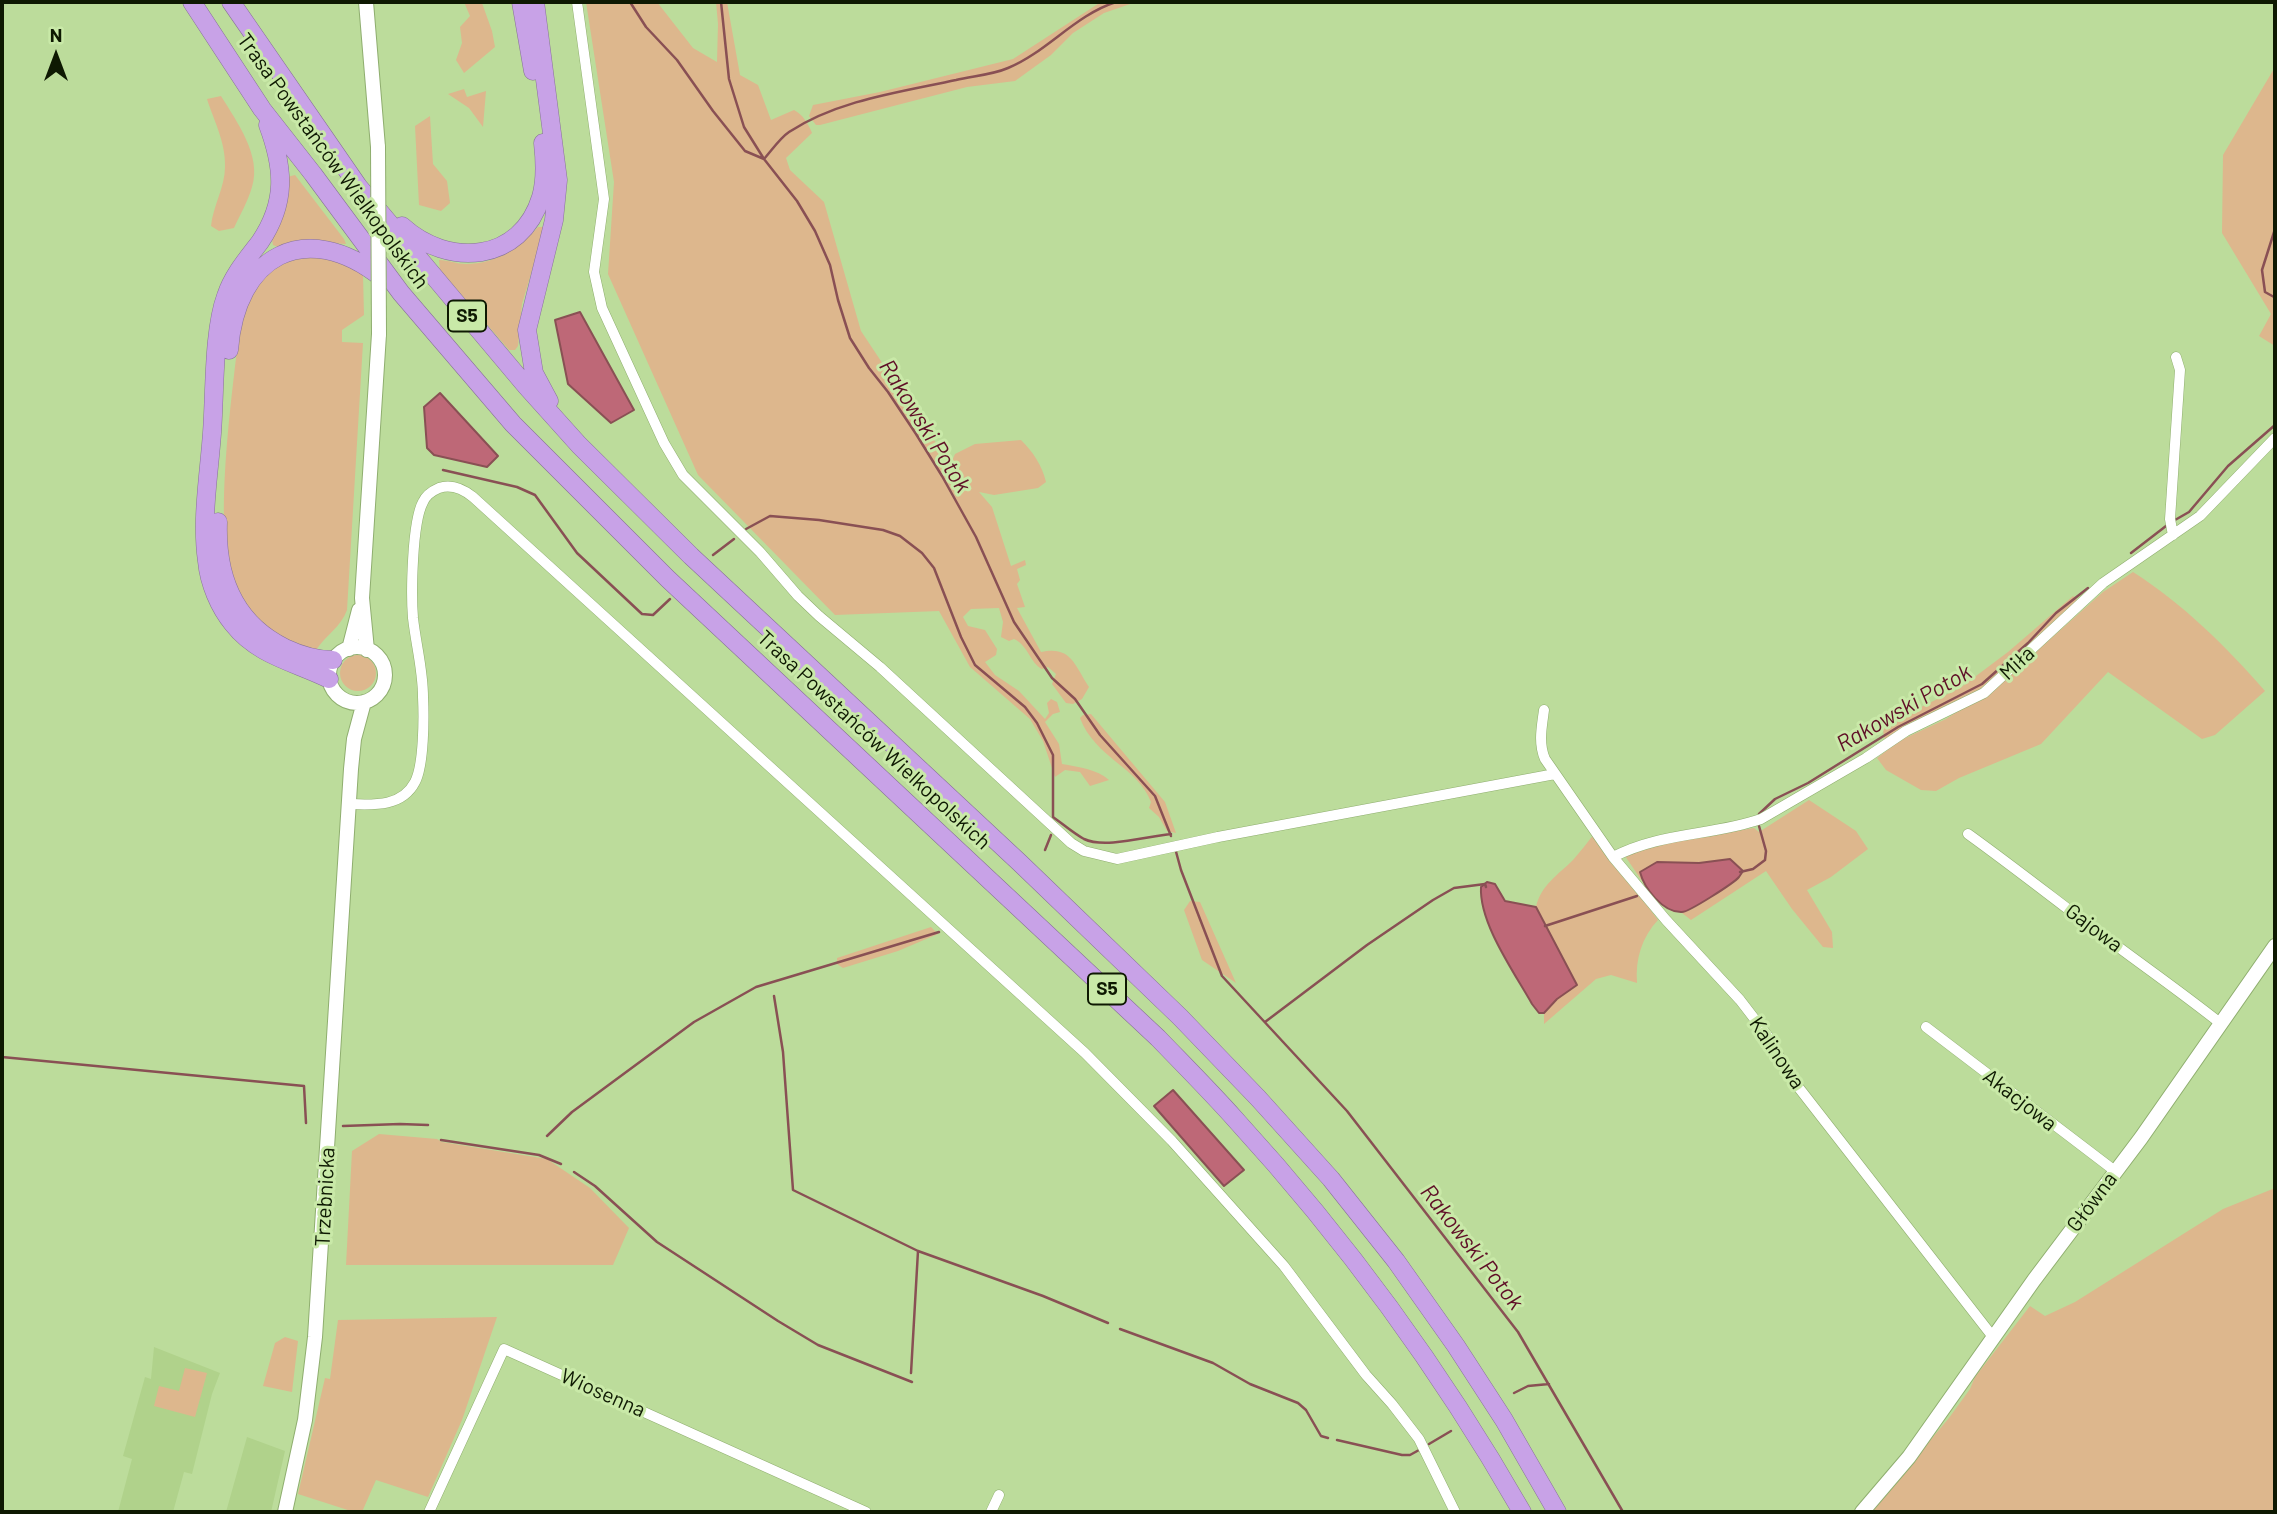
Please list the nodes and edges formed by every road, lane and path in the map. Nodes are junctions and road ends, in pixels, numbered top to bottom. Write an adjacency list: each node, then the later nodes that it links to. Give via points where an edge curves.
1 (192, 2): 7 (highway, Trasa Powstańców Wielkopolskich / S5)
2 (231, 2): 8 (highway, Trasa Powstańców Wielkopolskich / S5)
3 (366, 2): 14 (main road, bridge, via 378,147 379,334)
4 (521, 2): 8 (highway, via 545,175 542,196 522,231 484,252 446,252 410,233)
5 (535, 2): 12 (highway, via 558,180 554,219 527,330 534,373)
6 (577, 2): 23 (street, via 604,199 595,256 596,287 674,463 798,596 1071,843 1117,859)
7 (262, 109): 9 (highway, Trasa Powstańców Wielkopolskich / S5); 18 (highway, via 277,149 279,201 271,222 232,282 220,317 206,562 225,614 240,632 272,656)
8 (358, 186): 12 (highway, Trasa Powstańców Wielkopolskich / S5)
9 (401, 293): 17 (highway, via 362,262 344,254 310,248 294,251 265,265 248,282 230,333 217,537 221,568 231,597 247,622 268,640 316,659); 38 (highway, Trasa Powstańców Wielkopolskich / S5, via 513,424 668,579 1158,1038 1236,1119 1384,1302)
10 (2176, 357): 13 (street, via 2180,370)
11 (2275, 438): 13 (street, Miła, via 2218,499)
12 (579, 444): 39 (highway, Trasa Powstańców Wielkopolskich / S5, via 691,556 1180,1017 1258,1098 1396,1261 1463,1356)
13 (2173, 535): 26 (street, Miła, via 2103,583 1984,692 1906,731 1761,819 1636,845)
14 (362, 598): 15 (main road); 16 (main road)
15 (348, 649): 16 (main road); 17 (main road)
16 (367, 650): 20 (main road, via 380,659 386,676 380,692)
17 (333, 660): 18 (main road)
18 (329, 679): 19 (main road)
19 (345, 701): 20 (main road); 22 (main road)
20 (364, 702): 22 (main road)
21 (1544, 710): 23 (street, Kalinowa, via 1541,751)
22 (354, 739): 24 (main road, Trzebnicka)
23 (1555, 775): 26 (street, Kalinowa)
24 (349, 804): 33 (main road, Trzebnicka, via 315,1337); 37 (street, via 397,800 418,776 423,696 412,610 417,524 430,493 443,487 457,488 473,497 1085,1053 1172,1141 1284,1266 1392,1404 1428,1453)
25 (1968, 834): 28 (street, Gajowa)
26 (1613, 857): 31 (street, Kalinowa, via 1740,1000 1799,1088)
27 (2275, 946): 28 (main road, Główna)
28 (2220, 1023): 30 (main road, Główna)
29 (1926, 1027): 30 (street, Akacjowa)
30 (2115, 1171): 31 (main road, Główna)
31 (1993, 1337): 40 (main road, Główna, via 1909,1457)
32 (999, 1495): 36 (street)
33 (285, 1512)
34 (429, 1512): 35 (street, Wiosenna, via 504,1349)
35 (866, 1512)
36 (991, 1512)
37 (1455, 1512)
38 (1522, 1512)
39 (1557, 1512)
40 (1862, 1512)

